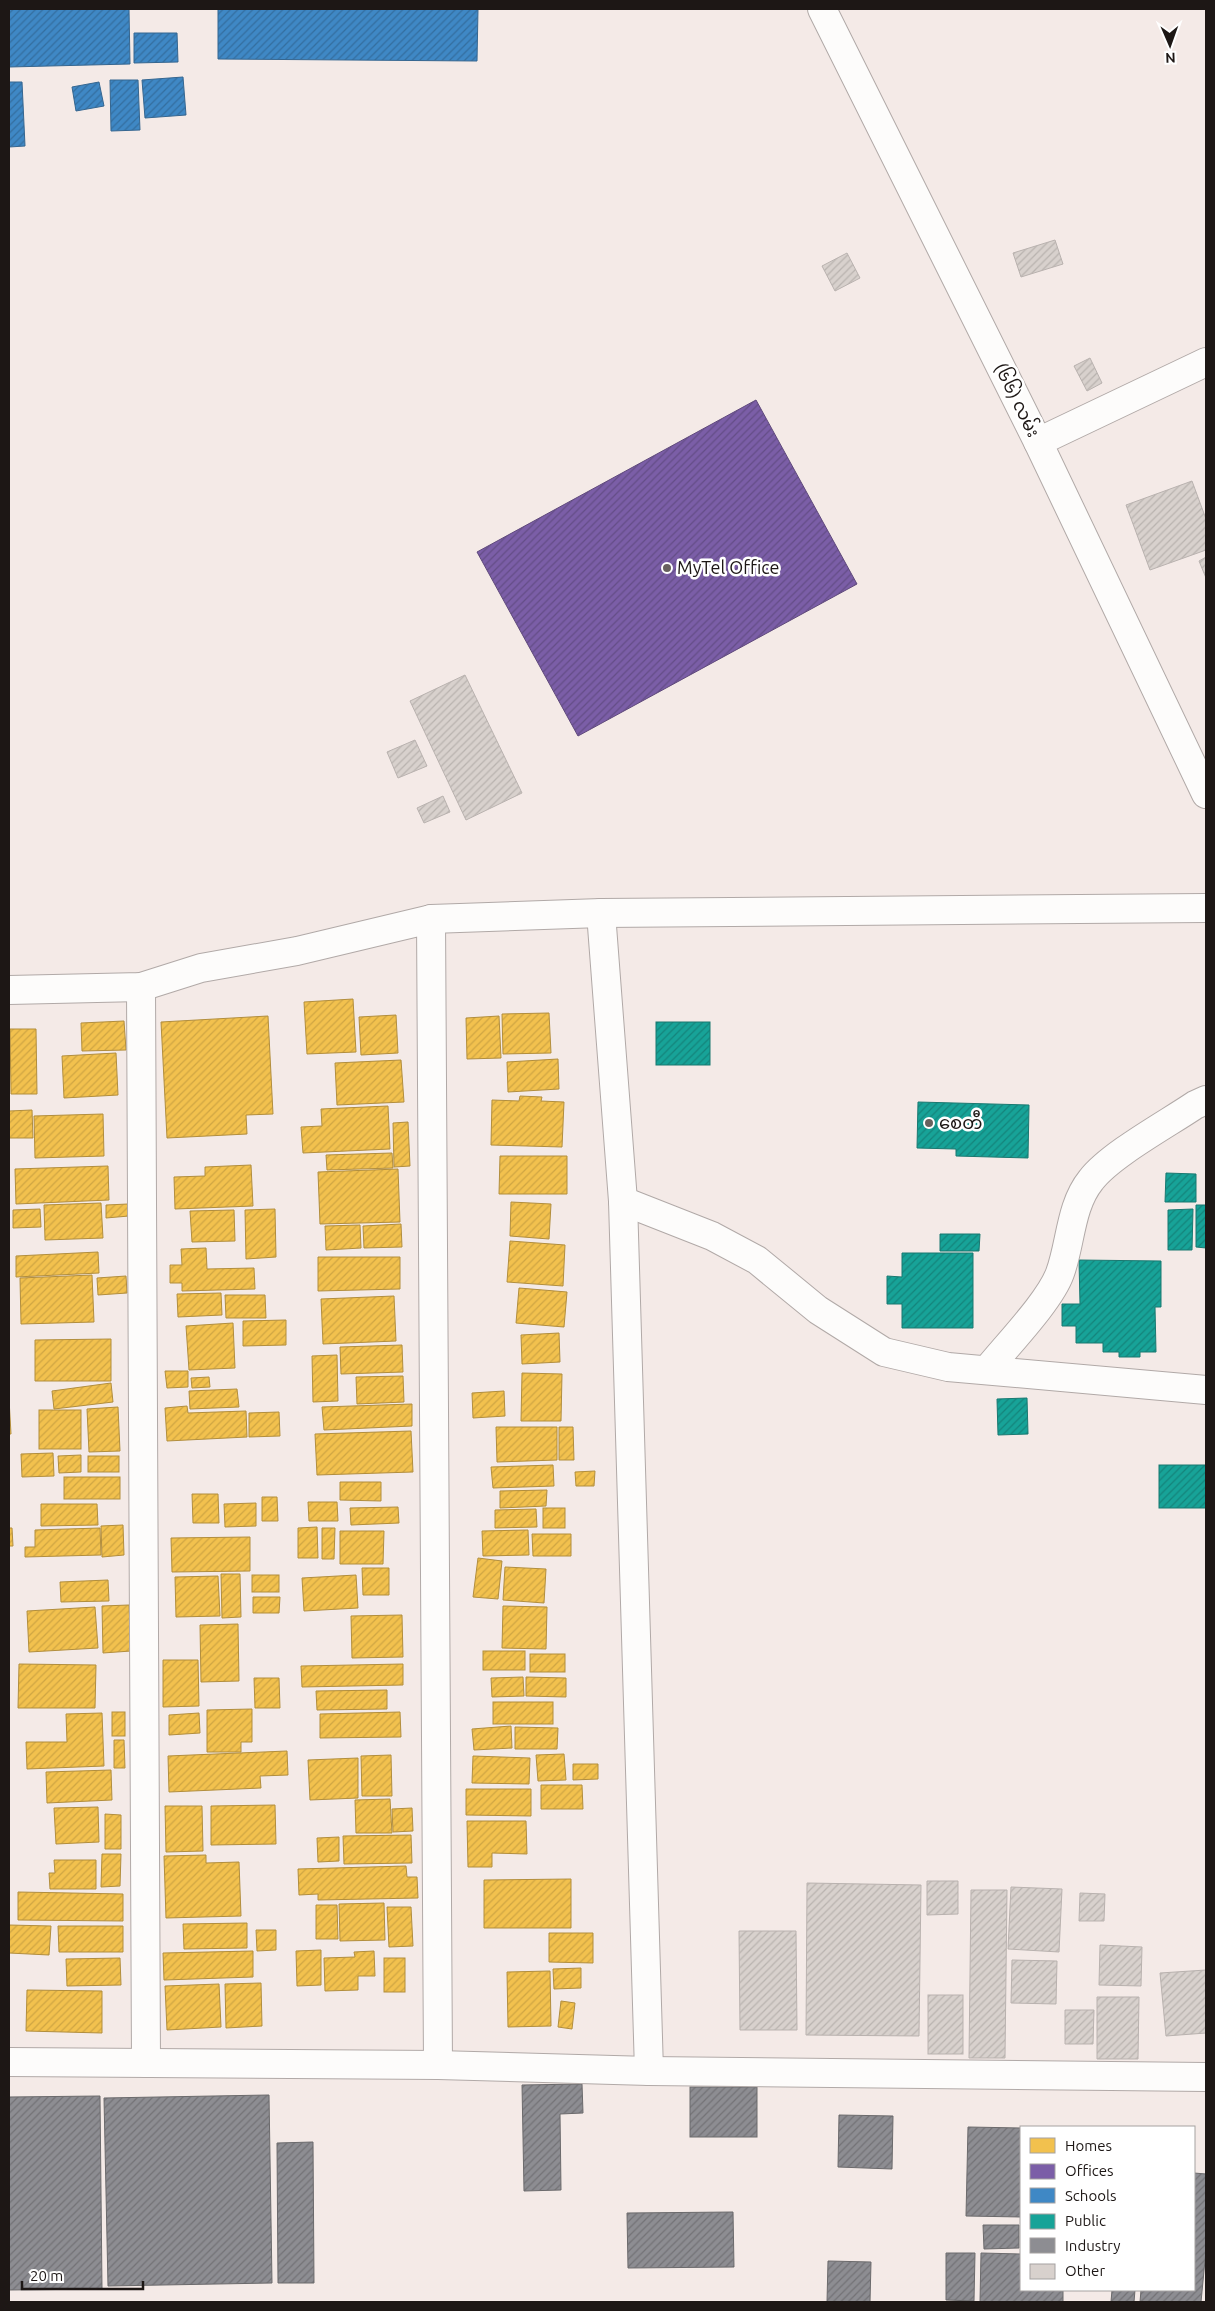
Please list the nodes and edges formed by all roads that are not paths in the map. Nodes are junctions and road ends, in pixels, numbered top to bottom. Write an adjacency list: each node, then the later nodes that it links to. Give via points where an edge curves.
1 (822, 9): 3 (street, (၆၆) လမ်း)
2 (1206, 362): 3 (street)
3 (1038, 442): 4 (street, (၆၆) လမ်း)
4 (1206, 794)
5 (1206, 908): 6 (street)
6 (601, 913): 7 (street); 11 (street)
7 (431, 919): 8 (street, via 297,951 201,968); 16 (street)
8 (141, 987): 9 (street); 15 (street)
9 (9, 990)
10 (1206, 1100): 12 (street, via 1114,1158 1091,1179 1079,1199 1060,1274 1052,1289)
11 (623, 1201): 12 (street, via 712,1236 757,1260 818,1310 884,1352 948,1367); 17 (street)
12 (988, 1370): 13 (street)
13 (1206, 1390)
14 (9, 2062): 15 (street)
15 (146, 2063): 16 (street)
16 (438, 2065): 17 (street)
17 (649, 2070): 18 (street)
18 (1206, 2077)

